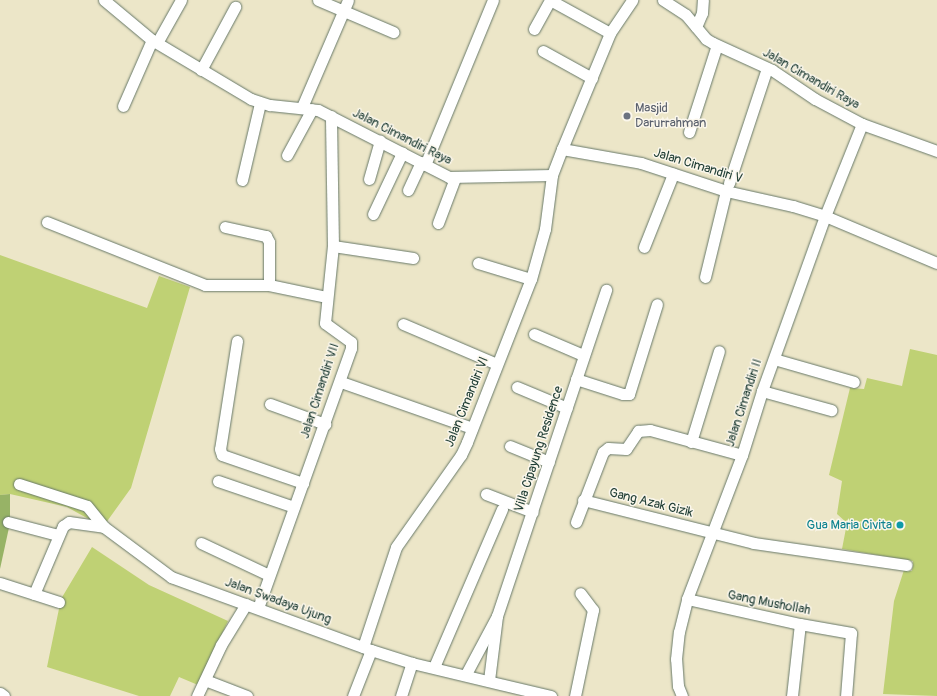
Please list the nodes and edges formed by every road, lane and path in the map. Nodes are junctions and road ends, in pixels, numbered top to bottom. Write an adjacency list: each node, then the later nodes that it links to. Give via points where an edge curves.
1 (104, 0): 16 (street, Jalan Cimandiri Raya)
2 (181, 0): 16 (street)
3 (318, 0): 11 (street)
4 (348, 0): 11 (street)
5 (493, 0): 33 (street)
6 (550, 0): 13 (street); 15 (street)
7 (632, 0): 15 (street)
8 (663, 0): 12 (street, Jalan Cimandiri Raya, via 686,15)
9 (703, 0): 12 (street, via 702,13)
10 (235, 7): 20 (street)
11 (344, 11): 14 (street); 24 (street)
12 (696, 27): 17 (street, Jalan Cimandiri Raya, via 706,39)
13 (534, 29)
14 (393, 32)
15 (610, 33): 21 (street)
16 (155, 40): 20 (street, Jalan Cimandiri Raya); 23 (street)
17 (717, 45): 19 (street, Jalan Cimandiri Raya); 27 (street)
18 (543, 51): 21 (street)
19 (768, 68): 26 (street, Jalan Cimandiri Raya, via 816,99); 39 (street)
20 (201, 70): 22 (street, Jalan Cimandiri Raya)
21 (592, 78): 29 (street)
22 (260, 103): 24 (street, Jalan Cimandiri Raya); 38 (street)
23 (123, 106)
24 (307, 108): 25 (street, Jalan Cimandiri Raya); 32 (street)
25 (331, 116): 28 (street, Jalan Cimandiri Raya); 46 (street, Jalan Cimandiri VII)
26 (862, 124): 30 (street, Jalan Cimandiri Raya); 42 (street, Jalan Cimandiri II)
27 (689, 132)
28 (380, 141): 31 (street, Jalan Cimandiri Raya); 37 (street)
29 (562, 149): 34 (street, Jalan Cimandiri V, via 641,163); 35 (street)
30 (937, 151)
31 (402, 153): 33 (street, Jalan Cimandiri Raya); 41 (street)
32 (287, 155)
33 (423, 164): 36 (street, Jalan Cimandiri Raya); 40 (street)
34 (673, 174): 39 (street, Jalan Cimandiri V); 47 (street)
35 (552, 176): 36 (street, Jalan Cimandiri Raya); 52 (street, Jalan Cimandiri VI, via 545,229)
36 (455, 178): 44 (street)
37 (369, 179)
38 (242, 180)
39 (727, 187): 42 (street, Jalan Cimandiri V); 51 (street)
40 (408, 190)
41 (373, 214)
42 (825, 216): 50 (street, Jalan Cimandiri V); 62 (street, Jalan Cimandiri II)
43 (47, 222): 53 (street, via 201,284)
44 (438, 223)
45 (225, 227): 53 (street, via 266,236 269,242)
46 (333, 246): 48 (street); 55 (street, Jalan Cimandiri VII)
47 (644, 246)
48 (414, 258)
49 (478, 263): 52 (street)
50 (937, 264)
51 (705, 277)
52 (531, 279): 63 (street, Jalan Cimandiri VI)
53 (269, 285): 55 (street)
54 (606, 290): 61 (street, Villa Cipayung Residence)
55 (326, 297): 65 (street, Jalan Cimandiri VII, via 325,323 351,342)
56 (657, 304): 64 (street, via 629,394)
57 (403, 324): 63 (street)
58 (534, 334): 61 (street)
59 (237, 341): 79 (street, via 220,452 226,458)
60 (719, 351): 74 (street)
61 (583, 355): 64 (street, Villa Cipayung Residence)
62 (774, 359): 66 (street); 68 (street, Jalan Cimandiri II)
63 (497, 364): 73 (street, Jalan Cimandiri VI)
64 (576, 379): 70 (street, Villa Cipayung Residence)
65 (341, 382): 72 (street, Jalan Cimandiri VII); 73 (street, via 404,402)
66 (854, 382)
67 (517, 387): 70 (street)
68 (762, 391): 71 (street); 76 (street, Jalan Cimandiri II)
69 (270, 404): 72 (street)
70 (567, 408): 77 (street, Villa Cipayung Residence)
71 (831, 410)
72 (325, 424): 79 (street, Jalan Cimandiri VII)
73 (472, 428): 103 (street, Jalan Cimandiri VI, via 461,455 396,547)
74 (691, 442): 76 (street); 82 (street, via 650,430 638,431 626,450 608,448 603,452)
75 (510, 446): 77 (street)
76 (742, 455): 89 (street, Jalan Cimandiri II)
77 (549, 462): 85 (street, Villa Cipayung Residence)
78 (218, 481): 83 (street)
79 (303, 483): 83 (street, Jalan Cimandiri VII)
80 (19, 484): 88 (street, Jalan Swadaya Ujung, via 87,506)
81 (486, 494): 85 (street)
82 (583, 500): 87 (street); 89 (street, Gang Azak Gizik)
83 (294, 507): 93 (street, Jalan Cimandiri VII)
84 (502, 508): 107 (street)
85 (533, 512): 101 (street, Villa Cipayung Residence)
86 (8, 522): 90 (street)
87 (576, 522)
88 (104, 527): 90 (street, via 69,522); 99 (street, Jalan Swadaya Ujung, via 171,576)
89 (711, 532): 92 (street, Gang Azak Gizik, via 767,546); 97 (street, Jalan Cimandiri II)
90 (58, 535): 96 (street)
91 (201, 543): 93 (street)
92 (906, 565)
93 (269, 576): 100 (street, Jalan Cimandiri VII)
94 (0, 583): 96 (street)
95 (580, 593): 118 (street, via 593,610)
96 (34, 594): 98 (street)
97 (687, 599): 102 (street, Gang Mushollah); 119 (street, Jalan Cimandiri II, via 678,632 676,659 678,686)
98 (59, 602)
99 (246, 604): 100 (street, Jalan Swadaya Ujung); 109 (street, via 221,645)
100 (258, 608): 103 (street, Jalan Swadaya Ujung)
101 (497, 616): 104 (street, Villa Cipayung Residence); 105 (street, Villa Cipayung Residence)
102 (800, 624): 120 (street); 121 (street, Gang Mushollah, via 847,631 852,636)
103 (367, 648): 106 (street, Jalan Swadaya Ujung); 115 (street, Jalan Cimandiri VI)
104 (477, 654): 105 (street); 108 (street, Villa Cipayung Residence)
105 (492, 660): 110 (street, Villa Cipayung Residence)
106 (412, 663): 107 (street, Jalan Swadaya Ujung); 116 (street)
107 (434, 668): 108 (street, Jalan Swadaya Ujung)
108 (466, 674): 110 (street, Jalan Swadaya Ujung)
109 (205, 680): 113 (street); 114 (street)
110 (489, 680): 117 (street, Jalan Swadaya Ujung)
111 (0, 693): 112 (street)
112 (4, 696)
113 (197, 696)
114 (247, 696)
115 (353, 696)
116 (401, 696)
117 (551, 696)
118 (575, 696)
119 (682, 696)
120 (792, 696)
121 (846, 696)

